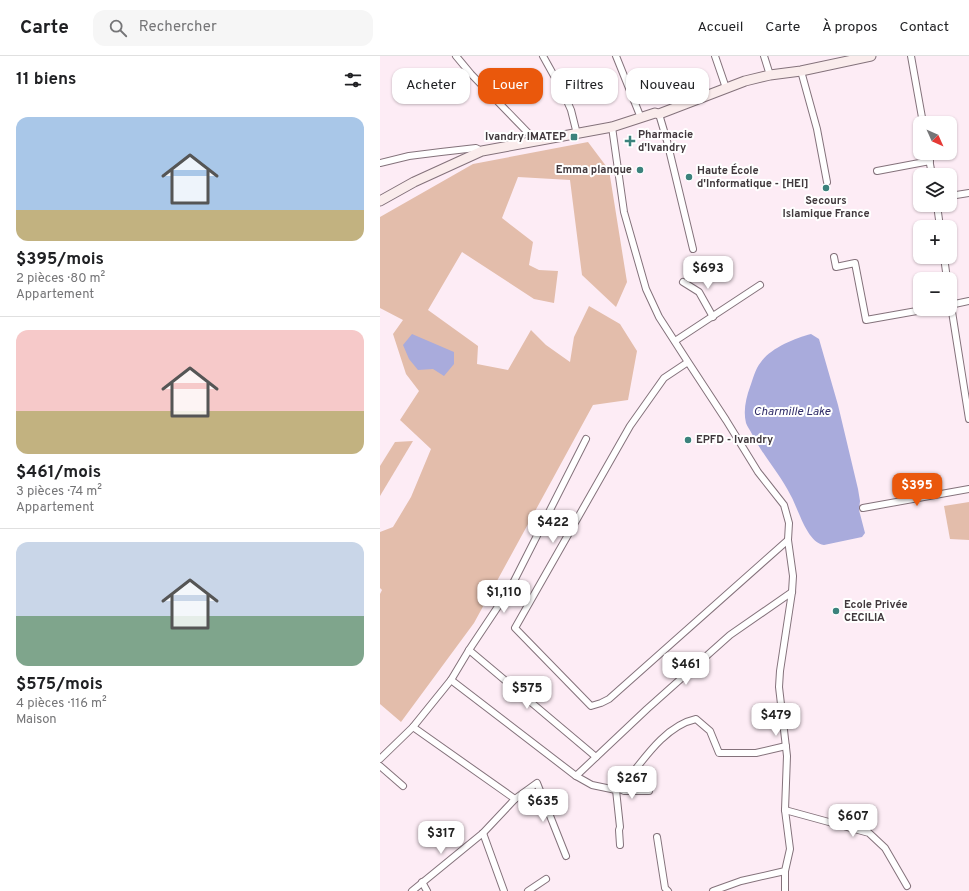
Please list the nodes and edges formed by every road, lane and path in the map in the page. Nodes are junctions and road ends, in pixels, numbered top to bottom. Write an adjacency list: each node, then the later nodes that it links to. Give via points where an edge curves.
1 (456, 56): 17 (street)
2 (543, 56): 16 (street, via 571,110)
3 (616, 56): 14 (street)
4 (715, 56): 11 (street)
5 (764, 56): 10 (street)
6 (871, 56): 8 (main road)
7 (911, 56): 13 (street)
8 (856, 58): 9 (main road)
9 (800, 71): 10 (main road); 23 (street, via 817,129)
10 (770, 75): 11 (main road)
11 (726, 88): 12 (main road)
12 (659, 114): 14 (main road); 27 (street, via 668,141)
13 (922, 116)
14 (641, 118): 15 (main road)
15 (612, 127): 16 (main road); 36 (street, via 624,212 646,289 659,317)
16 (577, 134): 17 (main road)
17 (536, 141): 18 (main road)
18 (482, 151): 20 (street, via 476,148 441,152); 26 (main road, via 414,182)
19 (930, 161): 21 (street); 22 (street)
20 (380, 163)
21 (931, 168)
22 (877, 171)
23 (827, 182)
24 (969, 192): 25 (street)
25 (957, 195)
26 (380, 201)
27 (693, 249)
28 (834, 257): 33 (street, via 836,267 854,263 866,320)
29 (682, 282): 35 (street, via 699,292)
30 (760, 285): 35 (street)
31 (969, 301): 32 (street)
32 (957, 302)
33 (913, 312)
34 (952, 316): 38 (street)
35 (713, 317): 36 (street)
36 (675, 341): 37 (street)
37 (688, 362): 42 (street, via 758,472 784,506 789,522); 42 (street, via 664,378 630,426 515,628 591,706 601,703 609,699)
38 (969, 419)
39 (586, 439): 44 (street, via 511,587)
40 (969, 489): 41 (street)
41 (863, 508)
42 (788, 540): 43 (street, via 793,576)
43 (792, 592): 47 (street, via 779,687); 48 (street, via 730,634)
44 (469, 650): 45 (street); 48 (street)
45 (451, 680): 46 (street); 51 (street)
46 (412, 727): 49 (street); 55 (street)
47 (786, 746): 53 (street, via 756,753 719,753 710,731 696,719 668,733); 56 (street)
48 (596, 757): 51 (street)
49 (380, 759)
50 (380, 766): 52 (street)
51 (576, 776): 53 (street, via 592,785)
52 (403, 786)
53 (618, 790): 54 (street); 59 (street)
54 (649, 791)
55 (515, 799): 57 (street); 60 (street, via 537,783)
56 (785, 810): 61 (street, via 790,849); 64 (street, via 869,832 885,848)
57 (483, 833): 63 (street); 67 (street)
58 (657, 836): 69 (street, via 665,888)
59 (620, 845)
60 (566, 856)
61 (785, 870): 70 (street); 71 (street)
62 (546, 879): 68 (street)
63 (422, 882): 65 (street); 66 (street)
64 (907, 886)
65 (412, 891)
66 (428, 891)
67 (504, 891)
68 (528, 891)
69 (668, 891)
70 (712, 891)
71 (785, 891)

